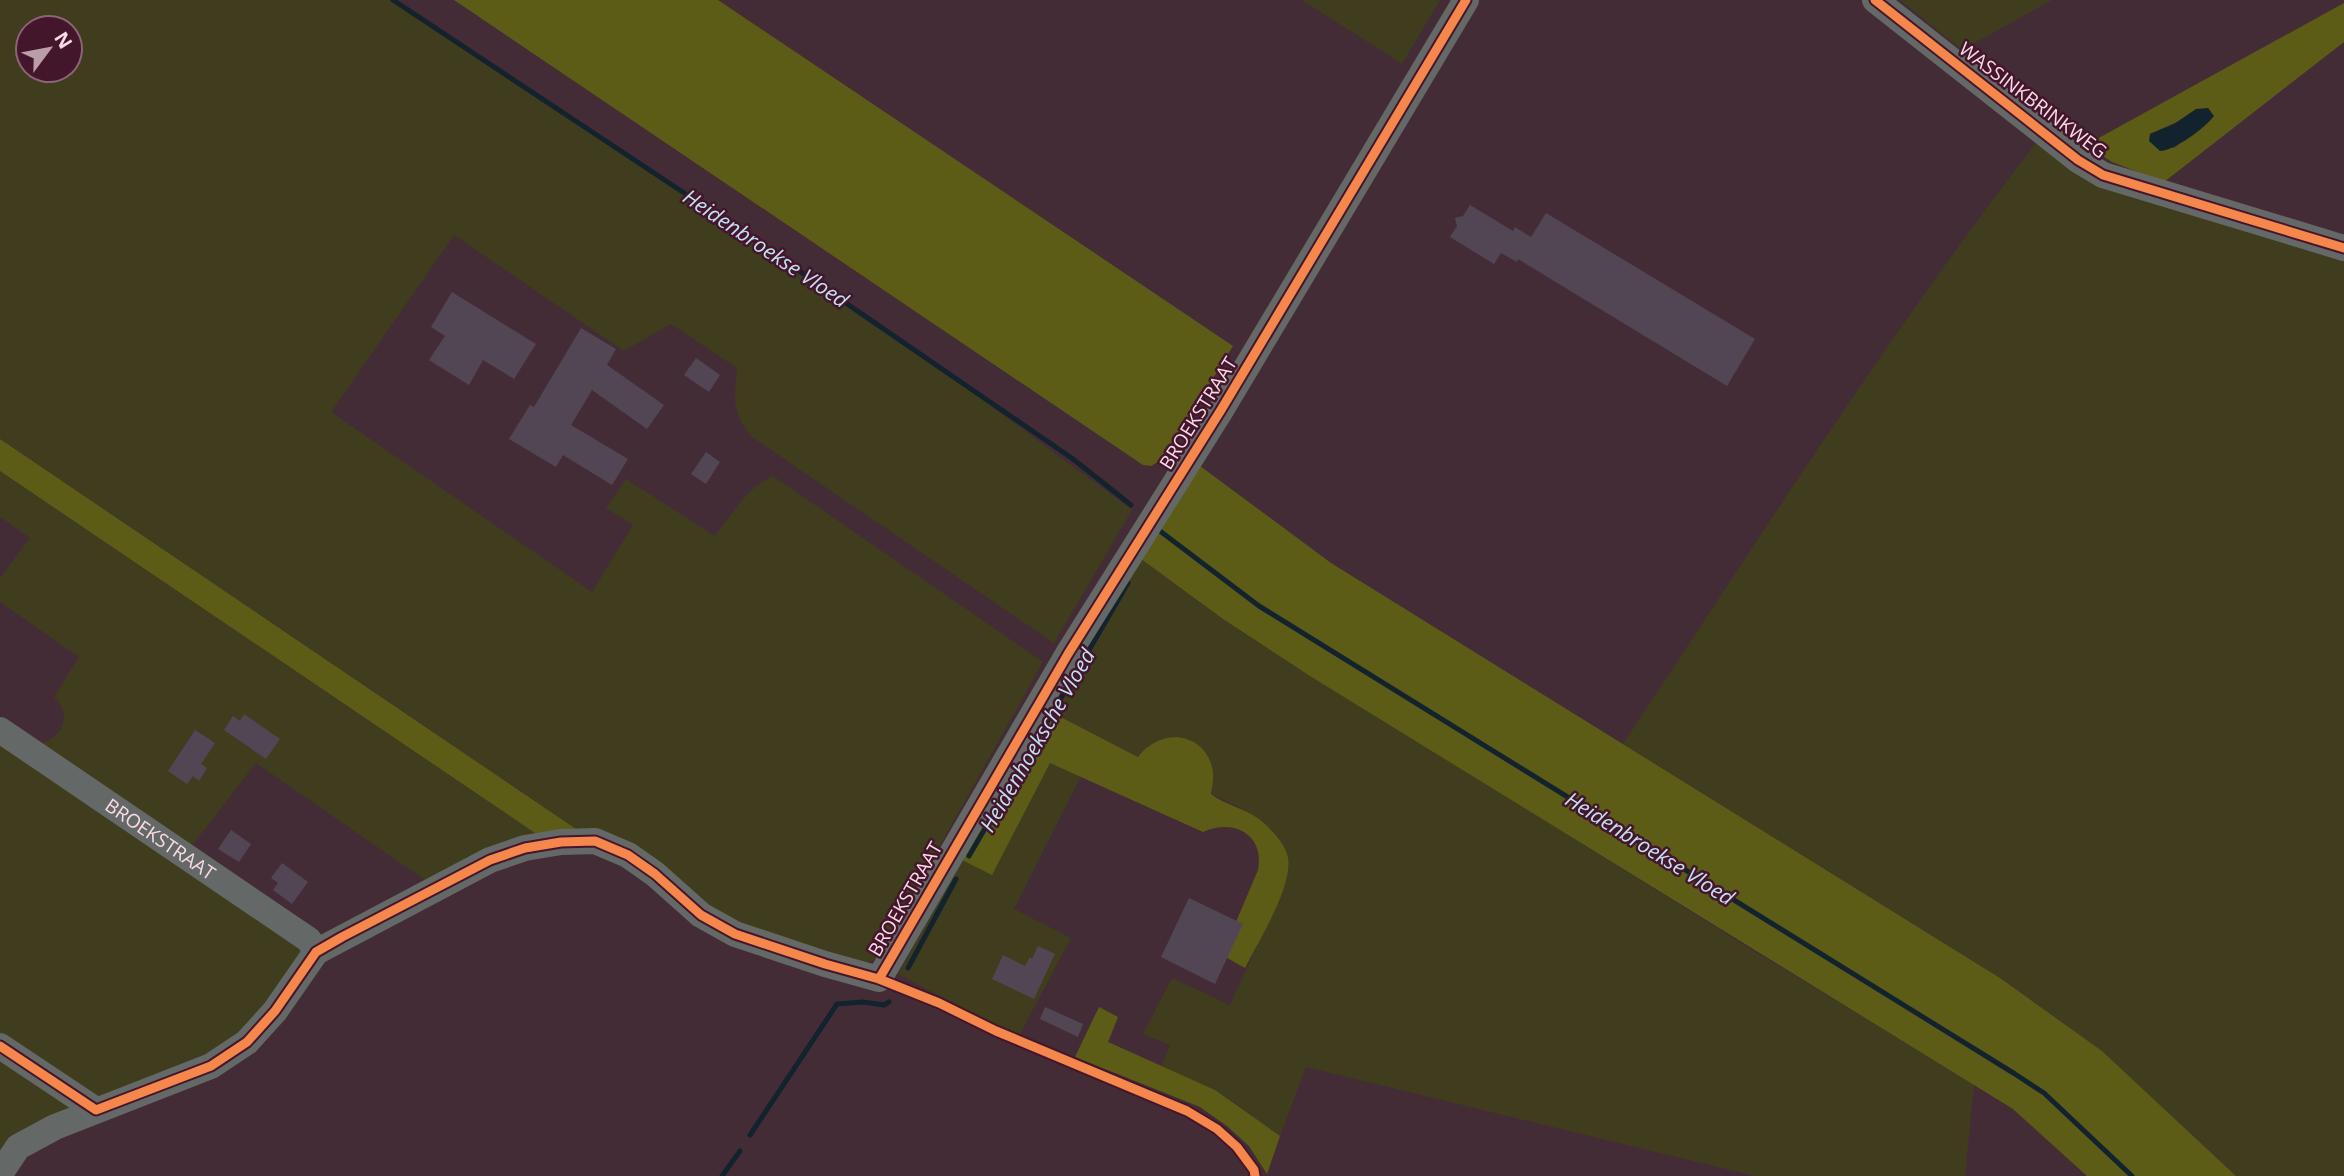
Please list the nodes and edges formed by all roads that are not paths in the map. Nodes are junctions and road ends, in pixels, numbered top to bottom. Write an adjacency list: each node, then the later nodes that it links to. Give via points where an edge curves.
1 (1466, 0): 5 (street, BROEKSTRAAT, via 1221,410 1068,654 879,979 735,934 701,915 628,855 595,841 525,848 491,860)
2 (1875, 0): 3 (street, WASSINKBRINKWEG, via 2103,175)
3 (2344, 248)
4 (0, 730): 5 (street, BROEKSTRAAT, via 309,940)
5 (316, 952): 7 (street, BROEKSTRAAT, via 247,1042 211,1066)
6 (0, 1046): 7 (street)
7 (96, 1110): 8 (street, BROEKSTRAAT, via 18,1147)
8 (0, 1174)

